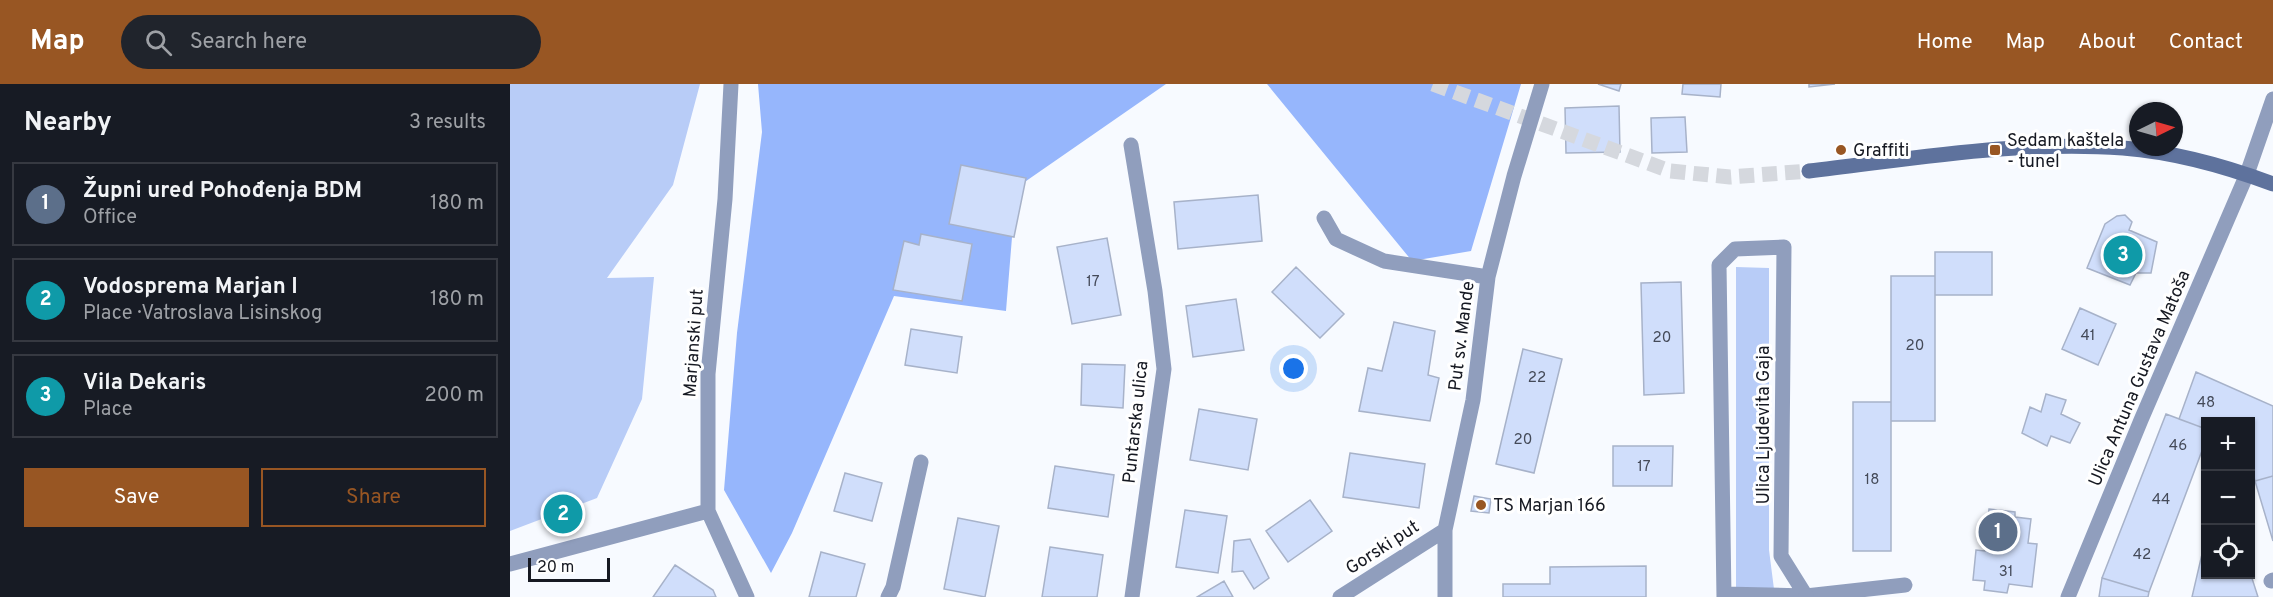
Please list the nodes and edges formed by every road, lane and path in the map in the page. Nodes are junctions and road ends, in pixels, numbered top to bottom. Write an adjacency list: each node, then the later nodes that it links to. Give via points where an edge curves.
1 (731, 84): 11 (street, Marjanski put, via 725,199 708,374)
2 (1542, 84): 9 (street, Put sv. Mande)
3 (2273, 99): 6 (street, Ulica Antuna Gustava Matoša)
4 (1131, 145): 19 (street, Puntarska ulica, via 1164,369)
5 (1809, 171): 6 (main road, via 1995,150 2080,146 2171,154)
6 (2247, 174): 7 (main road); 22 (street, Ulica Antuna Gustava Matoša)
7 (2273, 184)
8 (1324, 218): 9 (street, via 1335,239 1384,261)
9 (1488, 277): 12 (street, Put sv. Mande, via 1473,400)
10 (921, 462): 18 (street)
11 (708, 511): 13 (street); 17 (street, Marjanski put)
12 (1445, 530): 20 (street, Gorski put); 21 (street, Put sv. Mande)
13 (510, 564)
14 (1905, 585): 16 (street)
15 (1724, 596): 16 (street); 16 (street, Ulica Ljudevita Gaja, via 1719,265 1735,249 1784,247 1781,556)
16 (1806, 596)
17 (747, 597)
18 (888, 597)
19 (1132, 597)
20 (1340, 597)
21 (1445, 597)
22 (2068, 597)

